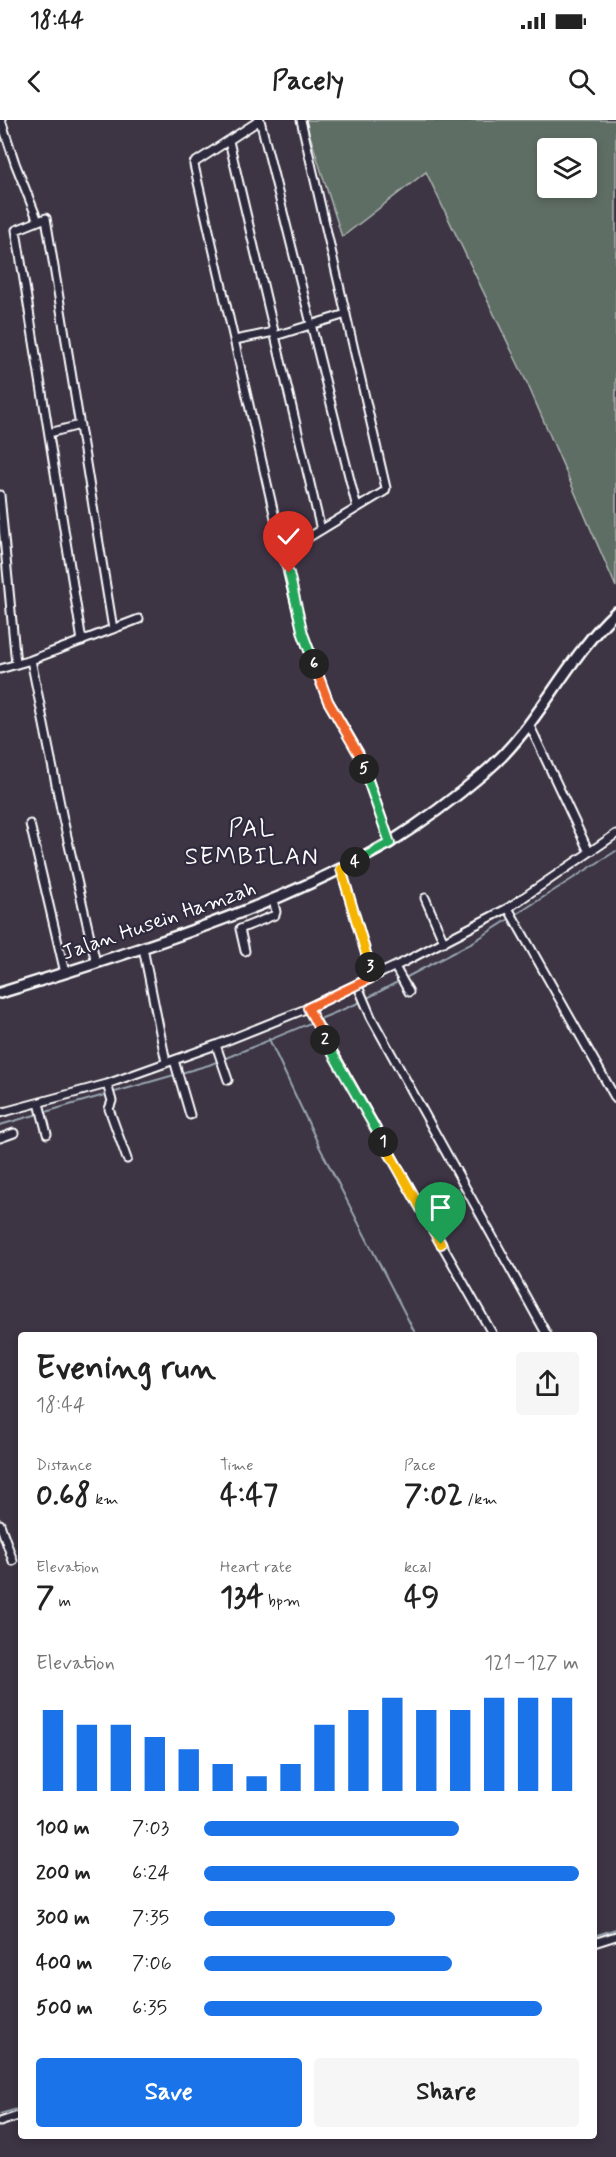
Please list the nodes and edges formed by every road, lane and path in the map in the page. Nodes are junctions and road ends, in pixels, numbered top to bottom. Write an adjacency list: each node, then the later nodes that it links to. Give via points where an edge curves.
1 (1, 120): 5 (street)
2 (260, 120): 4 (street); 7 (street)
3 (301, 120): 6 (street)
4 (229, 141): 8 (street); 9 (street, via 194,165)
5 (38, 221): 10 (street, via 46,218); 11 (street, via 16,230)
6 (346, 314): 7 (street); 13 (street, via 386,488)
7 (311, 325): 8 (street); 13 (street)
8 (275, 334): 9 (street); 14 (street)
9 (235, 340): 15 (street)
10 (80, 425): 11 (street); 18 (street)
11 (49, 433): 19 (street)
12 (0, 495): 21 (street)
13 (357, 508): 14 (street)
14 (321, 530): 15 (street)
15 (283, 553): 26 (street, via 303,634 328,701 358,753)
16 (616, 612): 23 (street, Jalan Husein Hamzah, via 591,639)
17 (139, 619): 18 (street)
18 (112, 629): 19 (street)
19 (82, 641): 20 (street)
20 (31, 660): 21 (street); 35 (street)
21 (16, 664): 22 (street)
22 (0, 669)
23 (529, 724): 26 (street, Jalan Husein Hamzah, via 484,773); 27 (street)
24 (30, 824): 37 (street)
25 (616, 834): 27 (street)
26 (390, 843): 28 (street, Jalan Husein Hamzah)
27 (589, 852): 31 (street)
28 (341, 869): 30 (street, Jalan Husein Hamzah); 38 (street)
29 (425, 898): 32 (street)
30 (273, 899): 33 (street, Jalan Husein Hamzah); 34 (street, via 275,915 240,929)
31 (508, 909): 32 (street); 48 (street)
32 (444, 942): 36 (street)
33 (143, 948): 35 (street, Jalan Husein Hamzah); 44 (street)
34 (244, 951)
35 (96, 963): 37 (street, Jalan Husein Hamzah)
36 (395, 967): 38 (street); 40 (street)
37 (65, 973): 41 (street, Jalan Husein Hamzah)
38 (373, 977): 39 (street)
39 (358, 985): 42 (street); 57 (street, via 365,1006)
40 (409, 992)
41 (0, 993)
42 (309, 1009): 43 (street); 56 (street)
43 (217, 1047): 45 (street); 46 (street)
44 (166, 1062): 45 (street); 47 (street)
45 (174, 1062): 51 (street)
46 (228, 1080)
47 (108, 1086): 49 (street); 55 (street, via 112,1101 109,1109)
48 (616, 1099)
49 (40, 1105): 50 (street); 53 (street)
50 (0, 1113)
51 (190, 1115)
52 (14, 1133): 54 (street)
53 (48, 1134)
54 (0, 1138)
55 (127, 1159)
56 (491, 1332)
57 (545, 1332)
58 (0, 1524): 59 (street)
59 (13, 1561)
60 (616, 1936): 61 (street)
61 (597, 1942)
62 (18, 2116): 63 (street)
63 (0, 2122)

